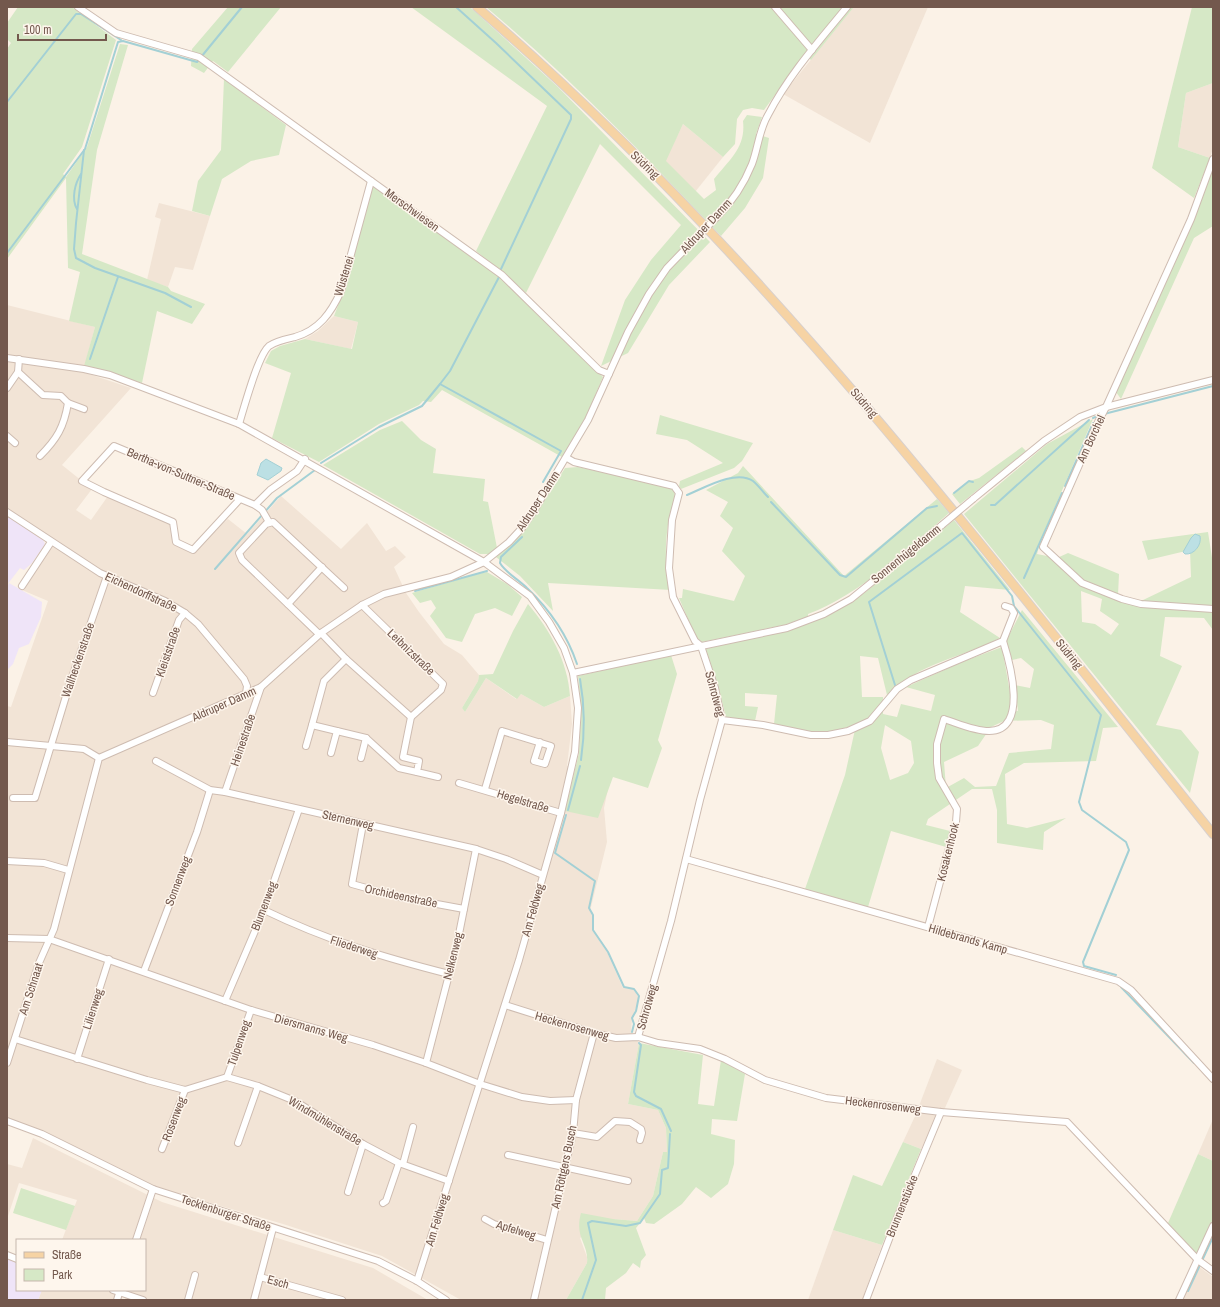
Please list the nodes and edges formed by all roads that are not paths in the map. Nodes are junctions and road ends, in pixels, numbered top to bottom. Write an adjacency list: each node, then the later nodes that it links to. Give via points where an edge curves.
1 (78, 7): 7 (street, Merschwiesen, via 116,33 201,58)
2 (477, 7): 71 (main road, Südring, via 554,76 665,185 791,319 918,467)
3 (775, 7): 5 (street)
4 (847, 7): 5 (street, Aldruper Damm)
5 (812, 50): 11 (street, Aldruper Damm, bridge, via 778,96 763,124 752,164 740,188 729,204 667,268 628,332)
6 (1213, 159): 15 (street, Am Borchel, via 1191,219)
7 (371, 181): 11 (street, Merschwiesen, via 502,275 599,370); 17 (street, Wüstenei, via 336,304 328,316 305,334 268,347 257,369)
8 (7, 358): 9 (street)
9 (20, 359): 10 (street); 17 (street, via 84,369 110,376)
10 (18, 372): 13 (street); 14 (street, via 43,396 61,396)
11 (609, 374): 21 (street, Aldruper Damm)
12 (1213, 380): 15 (street, Sonnenhügeldamm)
13 (7, 388)
14 (68, 403): 16 (street); 20 (street, via 65,422 59,429 57,438)
15 (1106, 407): 36 (street, Am Borchel, via 1043,547 1082,584 1122,600 1141,604); 40 (street, Sonnenhügeldamm, bridge, via 1090,412 1066,425 1044,441 851,599 824,614 787,628)
16 (84, 409)
17 (239, 424): 22 (street)
18 (7, 436): 19 (street)
19 (15, 443)
20 (40, 456)
21 (567, 458): 28 (street, Aldruper Damm, via 522,528); 40 (street, Schrotweg, via 574,462 674,486 677,489 679,493 672,520 669,568 673,597)
22 (305, 459): 24 (street, via 297,471 270,490); 28 (street)
23 (240, 499): 23 (street, Bertha-von-Suttner-Straße, via 193,550 176,542 173,522 82,481 114,446); 24 (street, Bertha-von-Suttner-Straße)
24 (255, 505): 26 (street, Bertha-von-Suttner-Straße, via 264,512)
25 (7, 512): 27 (street, Eichendorffstraße)
26 (269, 522): 29 (street, via 273,522); 33 (street, via 239,555)
27 (51, 542): 30 (street, Eichendorffstraße); 31 (street)
28 (484, 562): 34 (street, Aldruper Damm, via 451,577 406,587); 42 (street, Am Feldweg, via 530,596 564,648)
29 (322, 567): 32 (street); 33 (street)
30 (107, 576): 37 (street, Eichendorffstraße); 53 (street, Wallheckenstraße)
31 (22, 586)
32 (344, 588)
33 (288, 604): 38 (street)
34 (362, 605): 38 (street, Aldruper Damm); 46 (street, Leibnizstraße, via 443,684 440,690)
35 (1005, 606): 39 (street, via 1011,608 1014,613)
36 (1213, 609)
37 (185, 612): 44 (street, Kleiststraße, via 179,620); 45 (street, Eichendorffstraße, via 244,679 247,686)
38 (320, 634): 41 (street); 43 (street, Aldruper Damm)
39 (1002, 641): 47 (street, via 911,680 897,689 870,720 848,731 810,735 764,725); 79 (street, Kosakenhook, via 1009,661 1014,707 1012,717 1005,726 990,732 944,719 937,744 936,763 939,778 957,809 956,822)
40 (700, 646): 42 (street, Sonnenhügeldamm); 47 (street, Schrotweg, via 715,688)
41 (346, 659): 46 (street); 48 (street, via 324,681)
42 (573, 673): 69 (street, Am Feldweg, via 578,708 575,752)
43 (261, 687): 45 (street, Aldruper Damm); 66 (street, Heinestraße)
44 (153, 693)
45 (246, 694): 57 (street, Aldruper Damm)
46 (411, 717): 56 (street)
47 (722, 720): 73 (street, Schrotweg)
48 (312, 724): 49 (street); 54 (street)
49 (337, 731): 50 (street); 55 (street)
50 (366, 738): 58 (street); 60 (street)
51 (7, 742): 53 (street)
52 (540, 742): 64 (street, Hegelstraße, via 502,731)
53 (50, 745): 57 (street, via 84,749); 67 (street, Wallheckenstraße, via 35,798)
54 (306, 746)
55 (331, 753)
56 (402, 757): 60 (street); 61 (street, via 420,761)
57 (99, 758): 75 (street)
58 (361, 758)
59 (156, 761): 65 (street, Sternenweg)
60 (399, 768): 61 (street)
61 (417, 772): 62 (street)
62 (438, 777)
63 (458, 782): 64 (street, Hegelstraße)
64 (485, 789): 69 (street, Hegelstraße)
65 (210, 790): 66 (street, Sternenweg); 83 (street, Sonnenweg, via 197,832)
66 (225, 792): 68 (street, Sternenweg)
67 (13, 798)
68 (299, 809): 70 (street, Sternenweg); 78 (street, Blumenweg)
69 (561, 813): 76 (street, Am Feldweg)
70 (363, 824): 72 (street, Sternenweg); 77 (street, Orchideenstraße, via 352,884 399,897)
71 (1213, 834)
72 (476, 849): 76 (street, Sternenweg); 77 (street, Nelkenweg)
73 (686, 859): 79 (street, Hildebrands Kamp); 89 (street, Schrotweg)
74 (7, 861): 75 (street, via 44,863)
75 (68, 870): 81 (street, via 54,929)
76 (543, 875): 86 (street, Am Feldweg)
77 (464, 909): 84 (street, Nelkenweg)
78 (264, 910): 84 (street, Fliederweg, via 334,941); 85 (street, Blumenweg)
79 (928, 927): 95 (street, Hildebrands Kamp, via 1118,981 1131,990)
80 (7, 938): 81 (street, Diersmanns Weg)
81 (49, 939): 82 (street, Diersmanns Weg); 90 (street, Am Schnaat)
82 (109, 959): 83 (street, Diersmanns Weg); 91 (street, Lilienweg)
83 (144, 971): 85 (street, Diersmanns Weg)
84 (449, 974): 93 (street, Nelkenweg)
85 (225, 1001): 87 (street, Diersmanns Weg)
86 (505, 1005): 88 (street, Heckenrosenweg); 96 (street, Am Feldweg)
87 (250, 1010): 93 (street, Diersmanns Weg); 94 (street, Tulpenweg)
88 (594, 1034): 89 (street, Heckenrosenweg, via 616,1038); 99 (street, Am Röttgers Busch)
89 (638, 1037): 100 (street, Heckenrosenweg, via 658,1043 700,1049 725,1058 765,1080 826,1098)
90 (15, 1039): 91 (street); 92 (street, Am Schnaat)
91 (76, 1059): 98 (street)
92 (7, 1063)
93 (426, 1063): 96 (street, Diersmanns Weg)
94 (227, 1077): 97 (street, Windmühlenstraße); 98 (street)
95 (1213, 1079)
96 (480, 1084): 99 (street, Diersmanns Weg, via 550,1101); 111 (street, Am Feldweg)
97 (258, 1086): 105 (street); 106 (street, Windmühlenstraße, via 295,1101)
98 (186, 1090): 107 (street, Rosenweg)
99 (576, 1100): 103 (street, Am Röttgers Busch)
100 (941, 1112): 121 (street, Heckenrosenweg, via 1066,1122); 134 (street, Brunnenstücke)
101 (7, 1121): 113 (street, Tecklenburger Straße, via 42,1134)
102 (413, 1127): 109 (street)
103 (573, 1133): 104 (street, via 597,1137 615,1121 630,1122 641,1129); 110 (street, Am Röttgers Busch)
104 (640, 1140)
105 (238, 1143)
106 (362, 1144): 109 (street, Windmühlenstraße); 114 (street)
107 (162, 1149)
108 (508, 1155): 110 (street)
109 (401, 1164): 111 (street, Windmühlenstraße); 115 (street)
110 (565, 1168): 112 (street); 120 (street, Am Röttgers Busch)
111 (449, 1181): 125 (street, Am Feldweg)
112 (628, 1181)
113 (152, 1189): 118 (street, Tecklenburger Straße); 119 (street)
114 (348, 1192)
115 (383, 1204)
116 (486, 1219): 120 (street, Apfelweg, via 494,1224)
117 (1213, 1226): 121 (street)
118 (274, 1228): 124 (street); 125 (street, Tecklenburger Straße, via 378,1261)
119 (136, 1239)
120 (547, 1240): 133 (street, Am Röttgers Busch)
121 (1198, 1260): 122 (street, Heckenrosenweg); 135 (street)
122 (1213, 1271)
123 (195, 1275): 129 (street)
124 (260, 1278): 130 (street); 131 (street, Esch)
125 (417, 1282): 132 (street, Tecklenburger Straße)
126 (120, 1291): 127 (street); 128 (street)
127 (117, 1300)
128 (144, 1300)
129 (188, 1300)
130 (254, 1300)
131 (342, 1300)
132 (446, 1300)
133 (534, 1300)
134 (866, 1300)
135 (1179, 1300)

